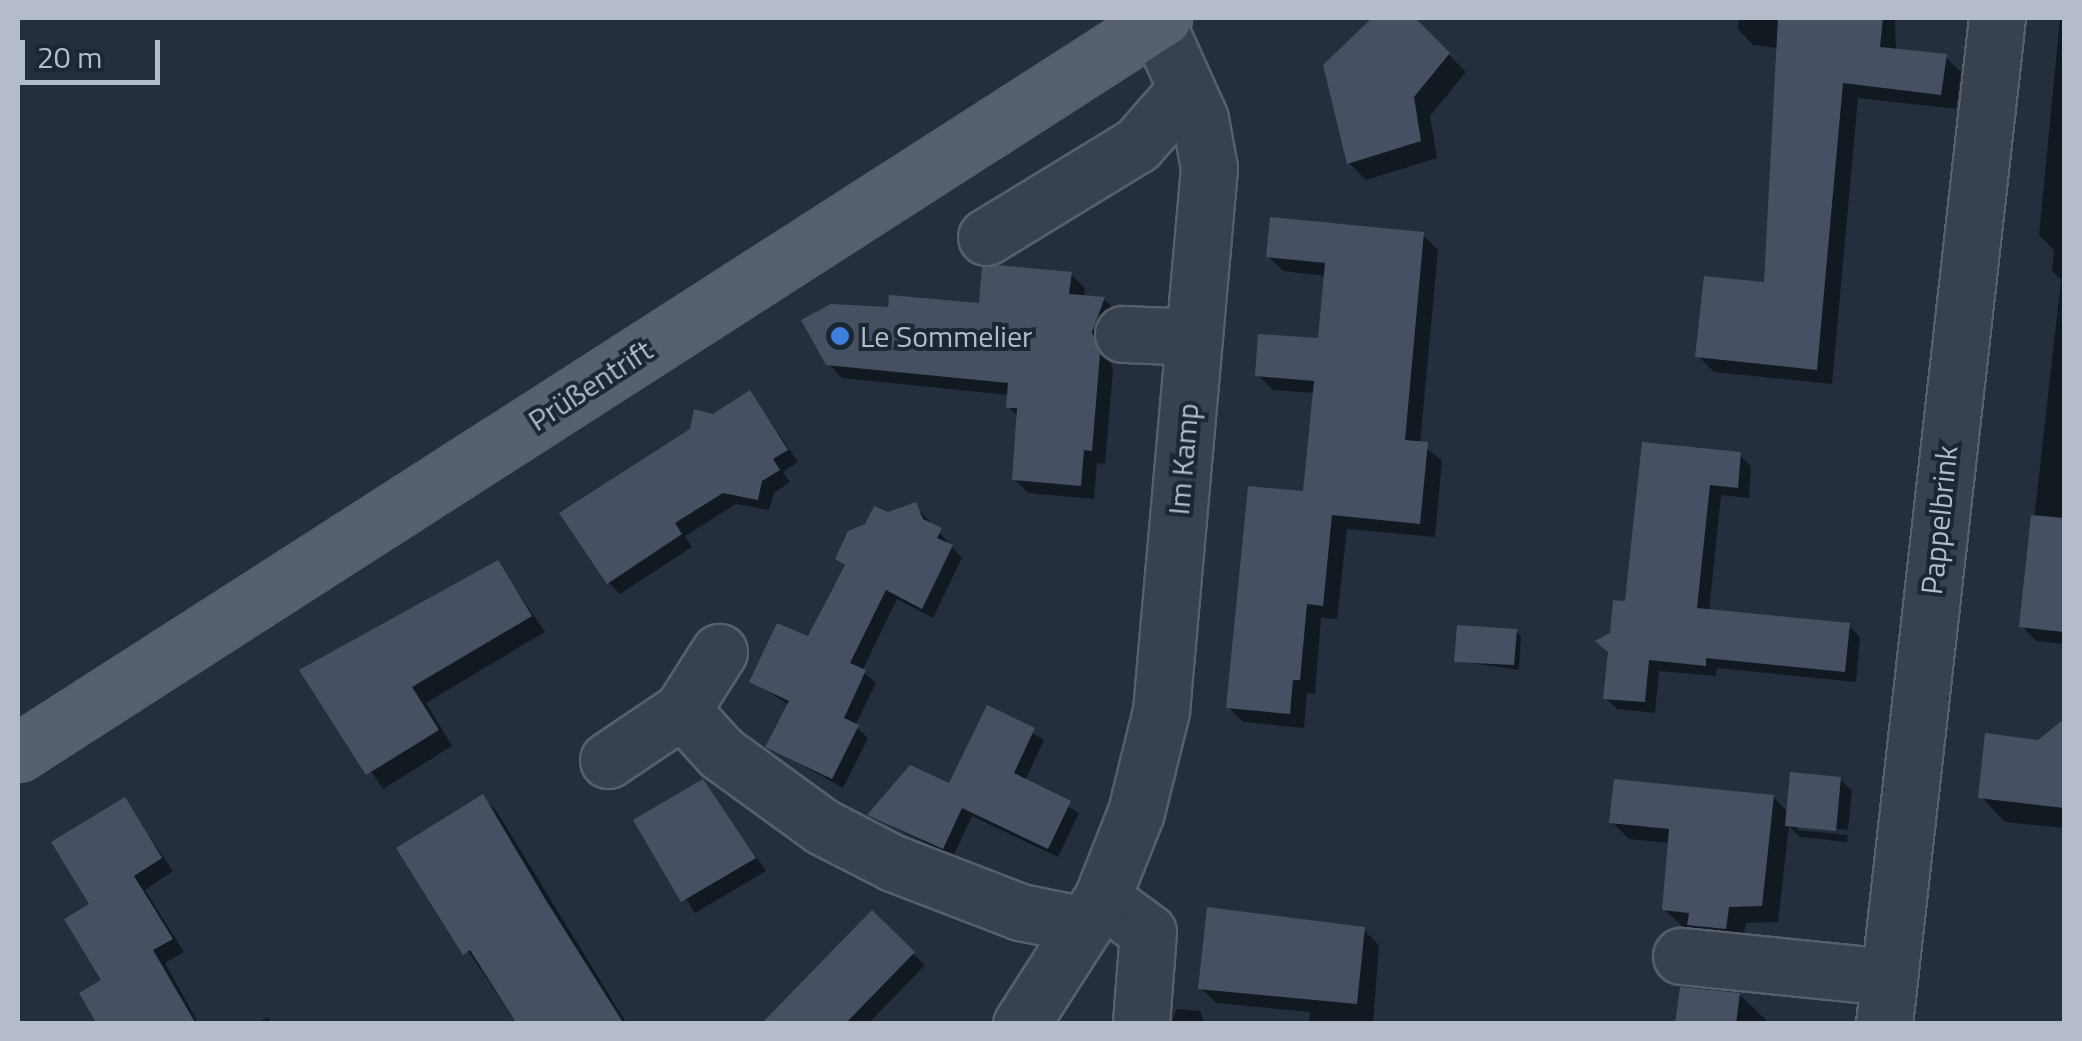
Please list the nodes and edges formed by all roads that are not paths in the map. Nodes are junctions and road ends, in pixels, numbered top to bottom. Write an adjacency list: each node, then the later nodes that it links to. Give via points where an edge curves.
1 (1997, 18): 13 (street, Pappelbrink)
2 (1160, 20): 3 (street, Im Kamp); 9 (main road, Prüßentrift)
3 (1186, 89): 4 (street, via 1137,145); 6 (street, Im Kamp, via 1209,168)
4 (986, 236)
5 (1123, 334): 6 (street)
6 (1194, 337): 11 (street, Im Kamp, via 1161,711 1136,812)
7 (719, 652): 8 (street)
8 (682, 710): 10 (street); 11 (street, via 722,754 823,827 893,863 1020,912)
9 (18, 753)
10 (608, 760)
11 (1094, 912): 14 (street, Im Kamp); 15 (street, via 1148,932)
12 (1681, 956): 13 (street)
13 (1886, 1000)
14 (1021, 1024)
15 (1141, 1024)

